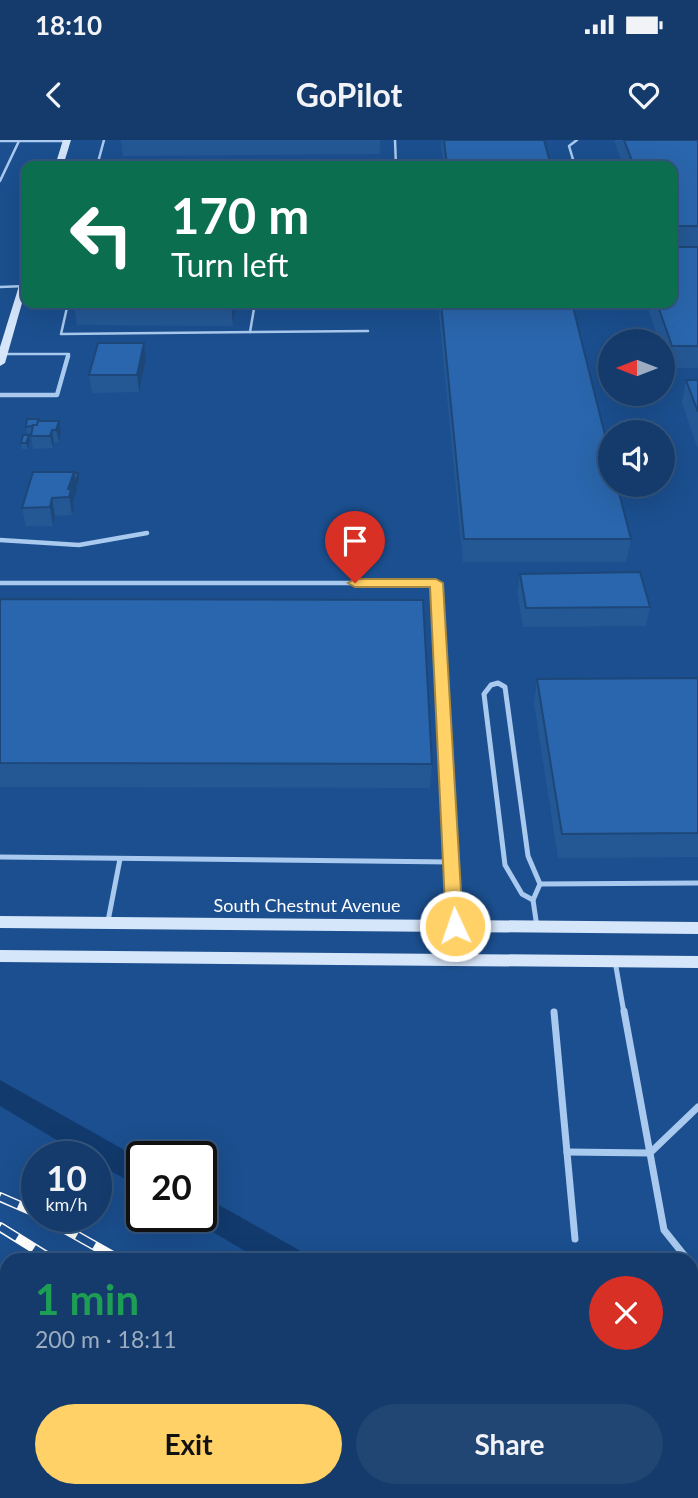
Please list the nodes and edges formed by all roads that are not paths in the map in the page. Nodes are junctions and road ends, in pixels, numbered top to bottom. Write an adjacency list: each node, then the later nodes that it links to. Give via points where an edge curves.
1 (67, 140): 6 (lane); 7 (main road)
2 (104, 140): 8 (lane)
3 (395, 140): 9 (lane)
4 (577, 140): 10 (lane, via 569,146)
5 (0, 141): 6 (lane)
6 (19, 141): 11 (lane)
7 (61, 161)
8 (98, 161)
9 (396, 161)
10 (574, 161)
11 (0, 181)
12 (21, 286): 13 (lane)
13 (0, 287)
14 (21, 298): 19 (main road)
15 (67, 308): 17 (lane, via 61,334)
16 (254, 308): 17 (lane)
17 (250, 331): 18 (lane)
18 (368, 331)
19 (1, 358): 20 (lane, via 69,354 57,395)
20 (0, 395)
21 (147, 533): 22 (lane, via 79,545)
22 (0, 540)
23 (0, 583): 26 (lane, via 436,583)
24 (0, 857): 25 (lane)
25 (120, 859): 26 (lane); 31 (lane)
26 (452, 862): 32 (lane)
27 (698, 883): 28 (lane)
28 (540, 884): 29 (lane); 29 (lane, via 528,856 505,687 498,683 484,694 505,865 522,894)
29 (533, 900): 33 (lane)
30 (0, 922): 31 (main road, South Chestnut Avenue)
31 (107, 923): 32 (main road, South Chestnut Avenue)
32 (455, 926): 33 (main road, South Chestnut Avenue)
33 (537, 927): 34 (main road, South Chestnut Avenue)
34 (698, 928)
35 (0, 956): 36 (main road)
36 (615, 961): 37 (main road); 41 (lane)
37 (698, 962)
38 (554, 1012): 40 (lane)
39 (698, 1107): 41 (lane)
40 (567, 1152): 41 (lane); 42 (lane)
41 (650, 1153): 43 (lane, via 664,1230)
42 (575, 1239)
43 (682, 1253)

